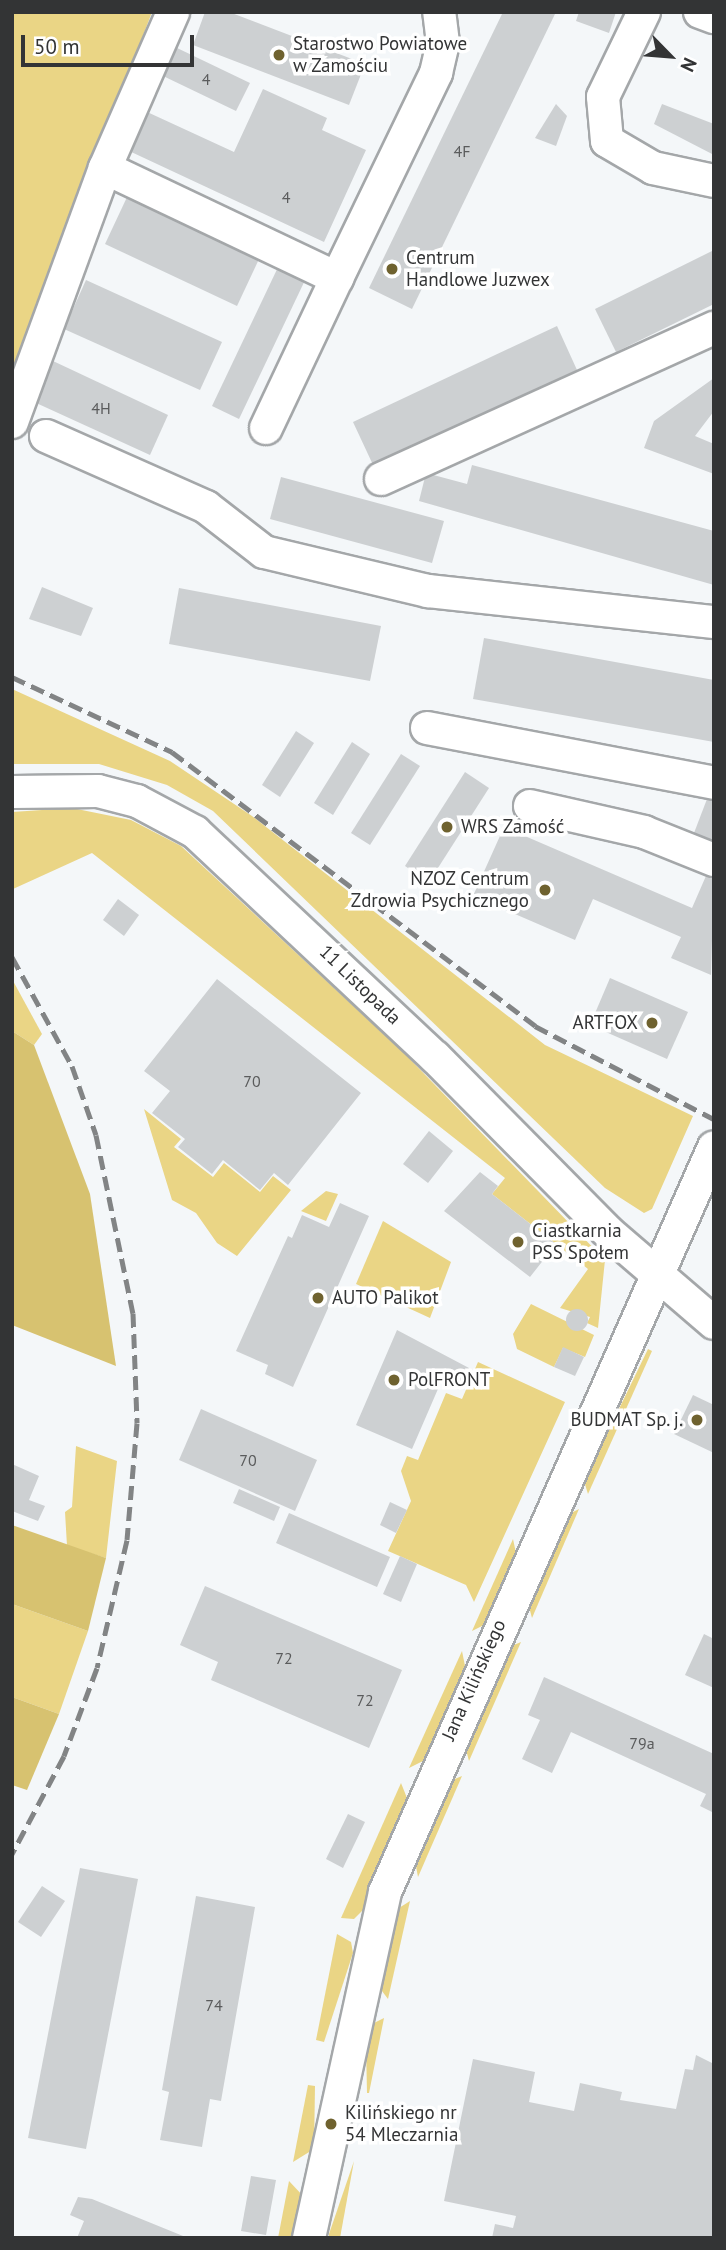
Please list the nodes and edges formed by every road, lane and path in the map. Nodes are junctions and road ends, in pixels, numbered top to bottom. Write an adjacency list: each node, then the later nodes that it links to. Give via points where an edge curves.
1 (173, 12): 6 (street)
2 (439, 12): 8 (street, via 443,43 436,73)
3 (644, 12): 7 (street, via 603,97 607,141 653,168)
4 (700, 12): 5 (street)
5 (714, 17)
6 (105, 168): 8 (street); 10 (street)
7 (714, 181)
8 (337, 278): 11 (street)
9 (714, 328): 13 (street)
10 (12, 422)
11 (266, 428)
12 (46, 436): 14 (street, via 206,507 264,551 428,591)
13 (381, 479)
14 (714, 622)
15 (428, 728): 16 (street)
16 (714, 783)
17 (12, 792): 21 (street, 11 Listopada, via 98,791 137,801 195,832)
18 (530, 806): 19 (street, via 644,832)
19 (714, 860)
20 (714, 1147): 21 (street, Jana Kilińskiego)
21 (658, 1277): 22 (street, 11 Listopada); 23 (street, Jana Kilińskiego, via 385,1892)
22 (714, 1323)
23 (309, 2238)

